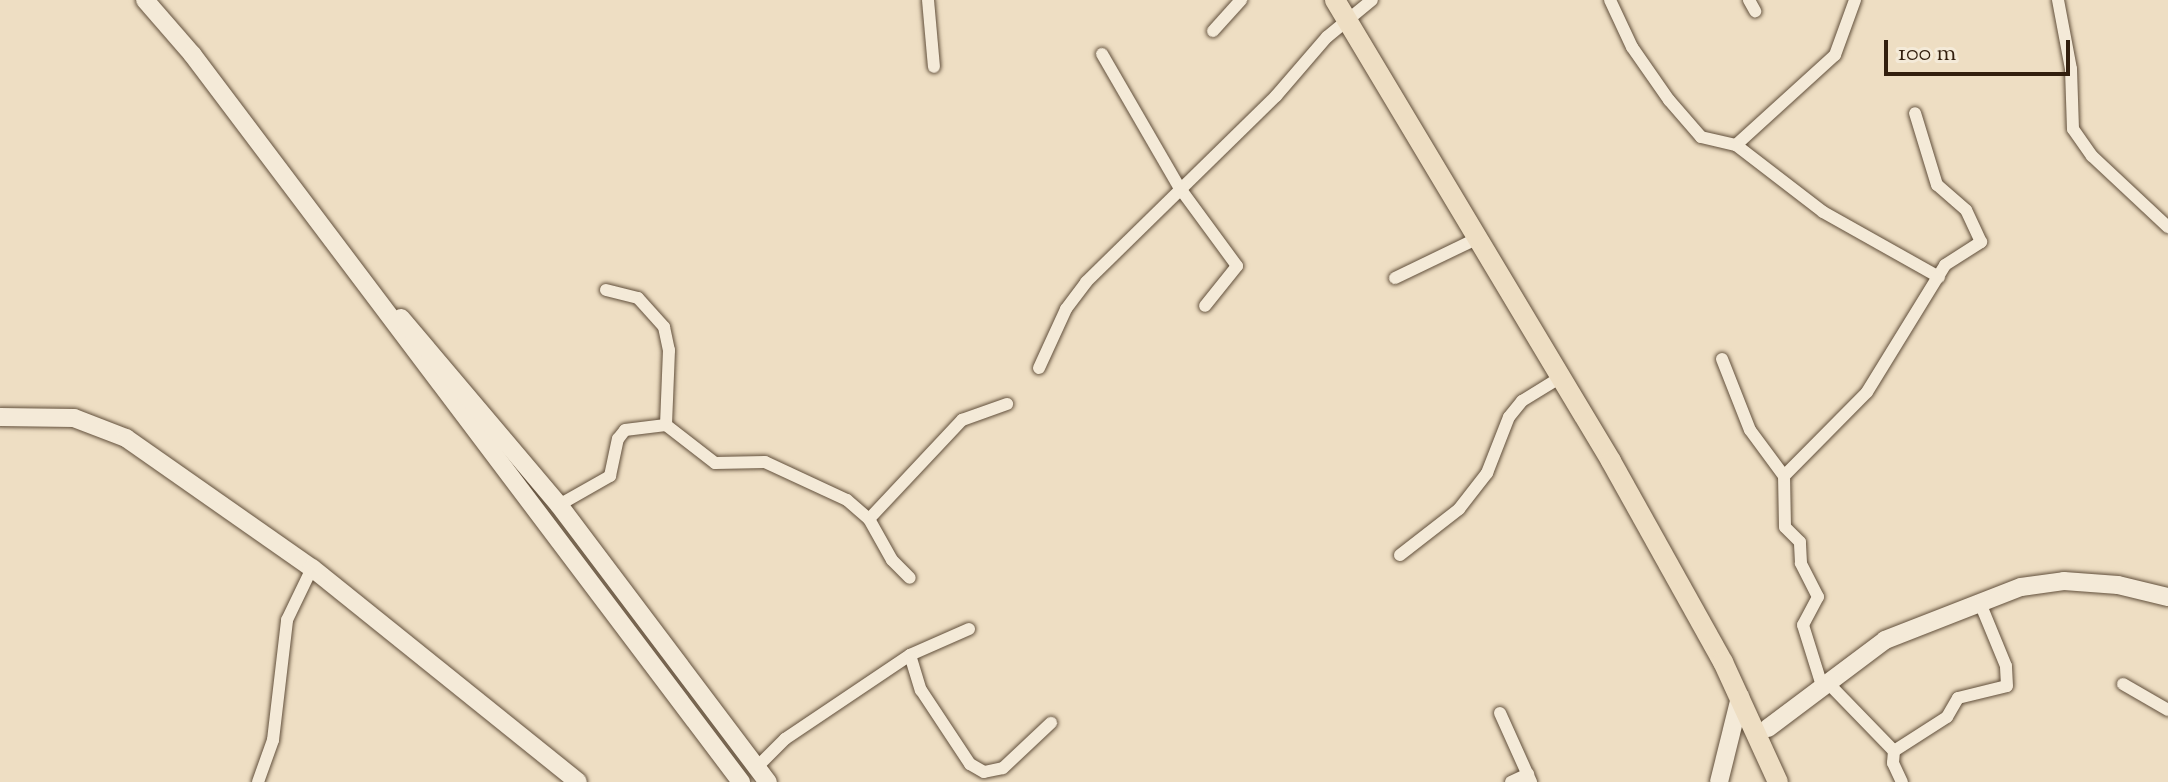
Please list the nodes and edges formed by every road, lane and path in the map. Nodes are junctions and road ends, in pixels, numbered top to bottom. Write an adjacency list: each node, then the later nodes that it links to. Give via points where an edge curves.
1 (145, 0): 15 (street)
2 (928, 0): 11 (street)
3 (1241, 0): 9 (street)
4 (1335, 0): 8 (main road)
5 (1610, 0): 13 (street, via 1632,47 1701,137)
6 (1855, 0): 13 (street, via 1835,55)
7 (2058, 0): 16 (street, via 2071,69 2073,129 2092,156)
8 (1358, 8): 14 (street); 17 (main road); 44 (main road, via 1700,593)
9 (1213, 31)
10 (1102, 54): 14 (street)
11 (934, 67)
12 (1915, 113): 18 (street, via 1937,185 1966,210 1981,242 1945,265)
13 (1736, 145): 18 (street, via 1823,212)
14 (1179, 187): 21 (street, via 1237,266); 23 (street, via 1086,282 1066,309)
15 (293, 191): 29 (street); 50 (street)
16 (2168, 227)
17 (1478, 238): 19 (street); 24 (main road)
18 (1939, 277): 28 (street, via 1867,392)
19 (1395, 278)
20 (606, 290): 27 (street, via 638,298 664,327 669,350)
21 (1205, 306)
22 (1722, 359): 28 (street, via 1750,430)
23 (1039, 368)
24 (1561, 377): 31 (street, via 1522,401 1509,417 1487,473 1459,509); 40 (main road)
25 (1007, 404): 30 (street, via 962,420)
26 (0, 417): 32 (street, via 74,418 126,438)
27 (666, 425): 29 (street, via 625,430 610,476); 30 (street, via 715,463 765,462 847,500)
28 (1784, 476): 39 (street, via 1785,527 1800,542 1801,563 1818,597 1803,625)
29 (559, 505): 46 (street)
30 (869, 519): 33 (street, via 892,560)
31 (1400, 555)
32 (312, 568): 48 (street, via 287,620 273,740); 49 (street)
33 (910, 578)
34 (2168, 597): 35 (street, via 2118,585 2064,581 2021,587)
35 (1980, 603): 39 (street, via 1885,640); 45 (street, via 2006,666 2007,686 1958,698 1947,717)
36 (969, 629): 37 (street)
37 (910, 655): 43 (street, via 929,702 970,764 984,772 1003,768); 46 (street, via 785,739)
38 (2123, 684): 41 (street)
39 (1826, 686): 44 (street); 45 (street)
40 (1740, 697): 52 (street); 53 (main road)
41 (2168, 710)
42 (1500, 713): 47 (street)
43 (1051, 723)
44 (1768, 728): 54 (main road)
45 (1894, 751): 55 (street)
46 (762, 775)
47 (1529, 778): 51 (street)
48 (258, 782)
49 (578, 782)
50 (741, 782)
51 (1511, 782)
52 (1719, 782)
53 (1778, 782)
54 (1788, 782)
55 (1902, 782)

